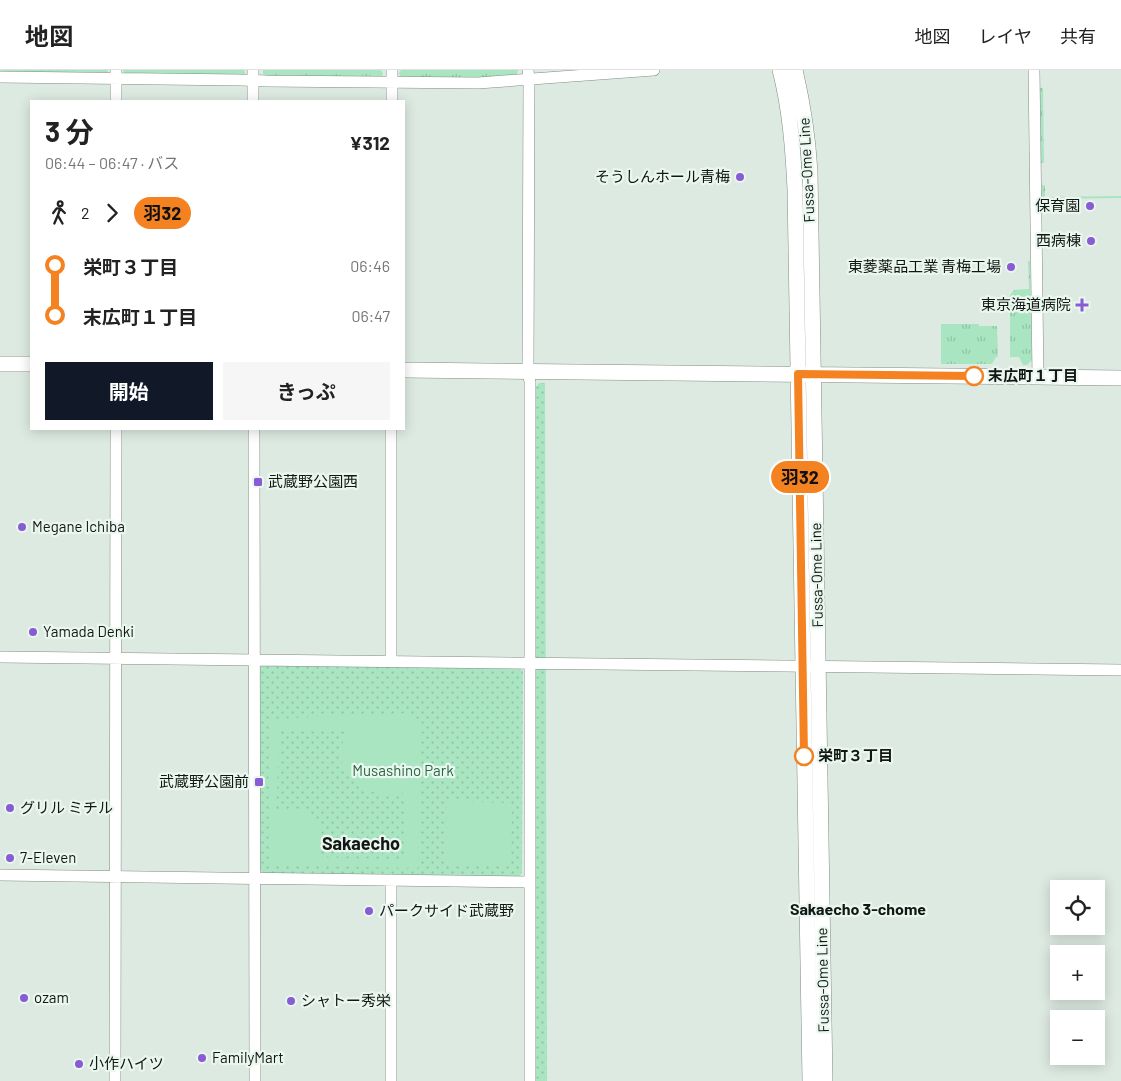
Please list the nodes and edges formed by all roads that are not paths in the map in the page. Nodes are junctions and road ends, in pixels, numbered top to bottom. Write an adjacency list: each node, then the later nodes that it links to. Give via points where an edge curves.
1 (392, 70): 10 (street)
2 (654, 70): 8 (street)
3 (780, 70): 14 (main road, Fussa-Ome Line)
4 (795, 70): 14 (main road, Fussa-Ome Line, via 807,138)
5 (1034, 70): 20 (street)
6 (116, 74): 7 (street); 9 (street); 11 (street)
7 (253, 75): 10 (street); 12 (street)
8 (529, 75): 10 (street, via 478,83); 18 (street)
9 (0, 77)
10 (392, 83): 13 (street)
11 (116, 100)
12 (253, 100)
13 (392, 100)
14 (802, 173): 19 (main road, Fussa-Ome Line)
15 (0, 364): 16 (main road)
16 (30, 364)
17 (405, 370): 18 (main road)
18 (528, 371): 19 (main road); 31 (street)
19 (806, 374): 20 (main road); 25 (main road, Fussa-Ome Line); 26 (main road, Fussa-Ome Line)
20 (1038, 377): 21 (main road)
21 (1121, 378)
22 (116, 430): 28 (street)
23 (254, 430): 29 (street)
24 (391, 430): 30 (street)
25 (800, 520): 26 (main road); 32 (main road, Fussa-Ome Line)
26 (816, 520): 32 (main road, Fussa-Ome Line)
27 (0, 657): 28 (street)
28 (116, 658): 29 (street); 35 (street)
29 (254, 660): 30 (street); 36 (street)
30 (391, 661): 31 (street)
31 (531, 664): 32 (street); 38 (street)
32 (810, 667): 33 (street); 43 (main road, Fussa-Ome Line); 44 (main road, Fussa-Ome Line)
33 (1121, 670)
34 (0, 875): 35 (street)
35 (115, 876): 36 (street); 39 (street)
36 (254, 878): 37 (street); 40 (street)
37 (391, 880): 38 (street); 41 (street)
38 (530, 882): 42 (street)
39 (115, 1081)
40 (255, 1081)
41 (391, 1081)
42 (530, 1081)
43 (810, 1081)
44 (825, 1081)

